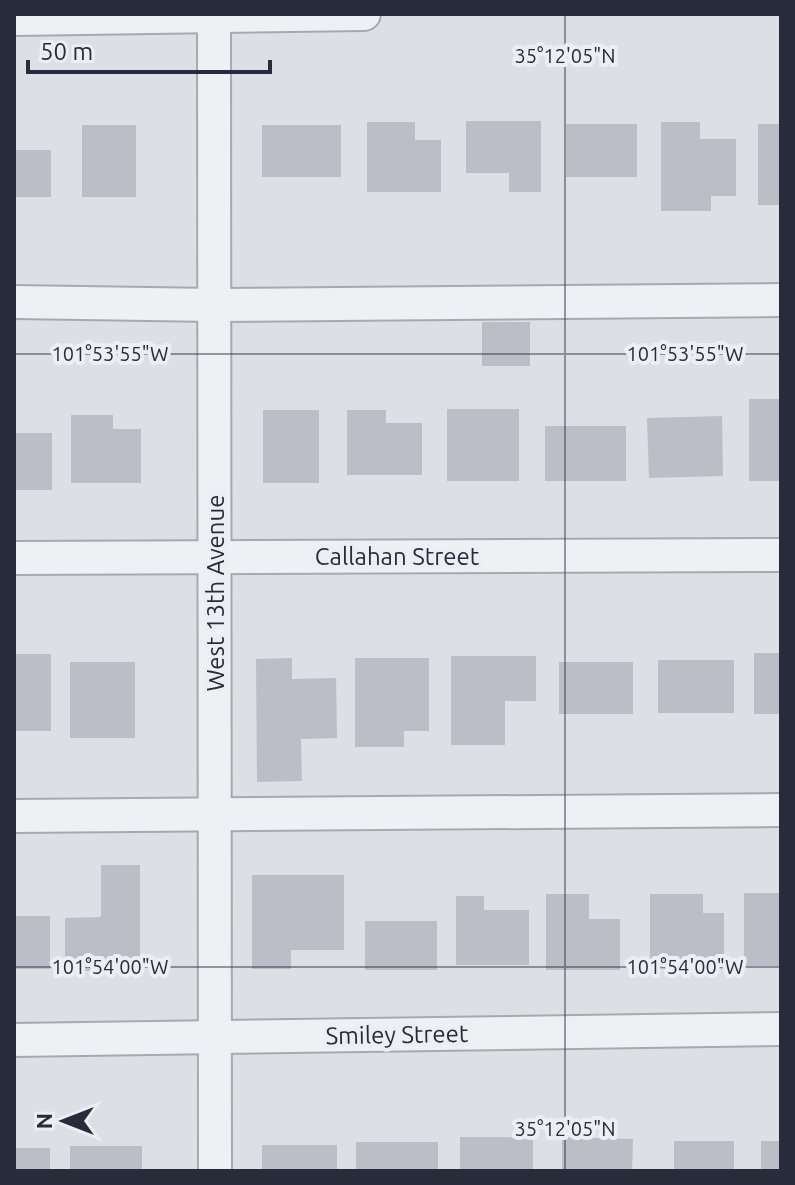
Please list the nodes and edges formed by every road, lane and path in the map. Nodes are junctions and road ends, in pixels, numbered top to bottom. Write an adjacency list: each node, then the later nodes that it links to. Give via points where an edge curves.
1 (214, 14): 2 (street); 3 (street); 6 (street, West 13th Avenue)
2 (364, 14)
3 (14, 19)
4 (781, 300): 6 (street)
5 (14, 302): 6 (street)
6 (215, 305): 8 (street, West 13th Avenue)
7 (781, 555): 8 (street, Callahan Street)
8 (215, 557): 9 (street, Callahan Street); 12 (street, West 13th Avenue)
9 (14, 558)
10 (781, 810): 12 (street)
11 (14, 816): 12 (street)
12 (216, 816): 14 (street, West 13th Avenue)
13 (781, 1029): 14 (street, Smiley Street)
14 (217, 1037): 15 (street, Smiley Street); 16 (street, West 13th Avenue)
15 (14, 1040)
16 (215, 1171)

